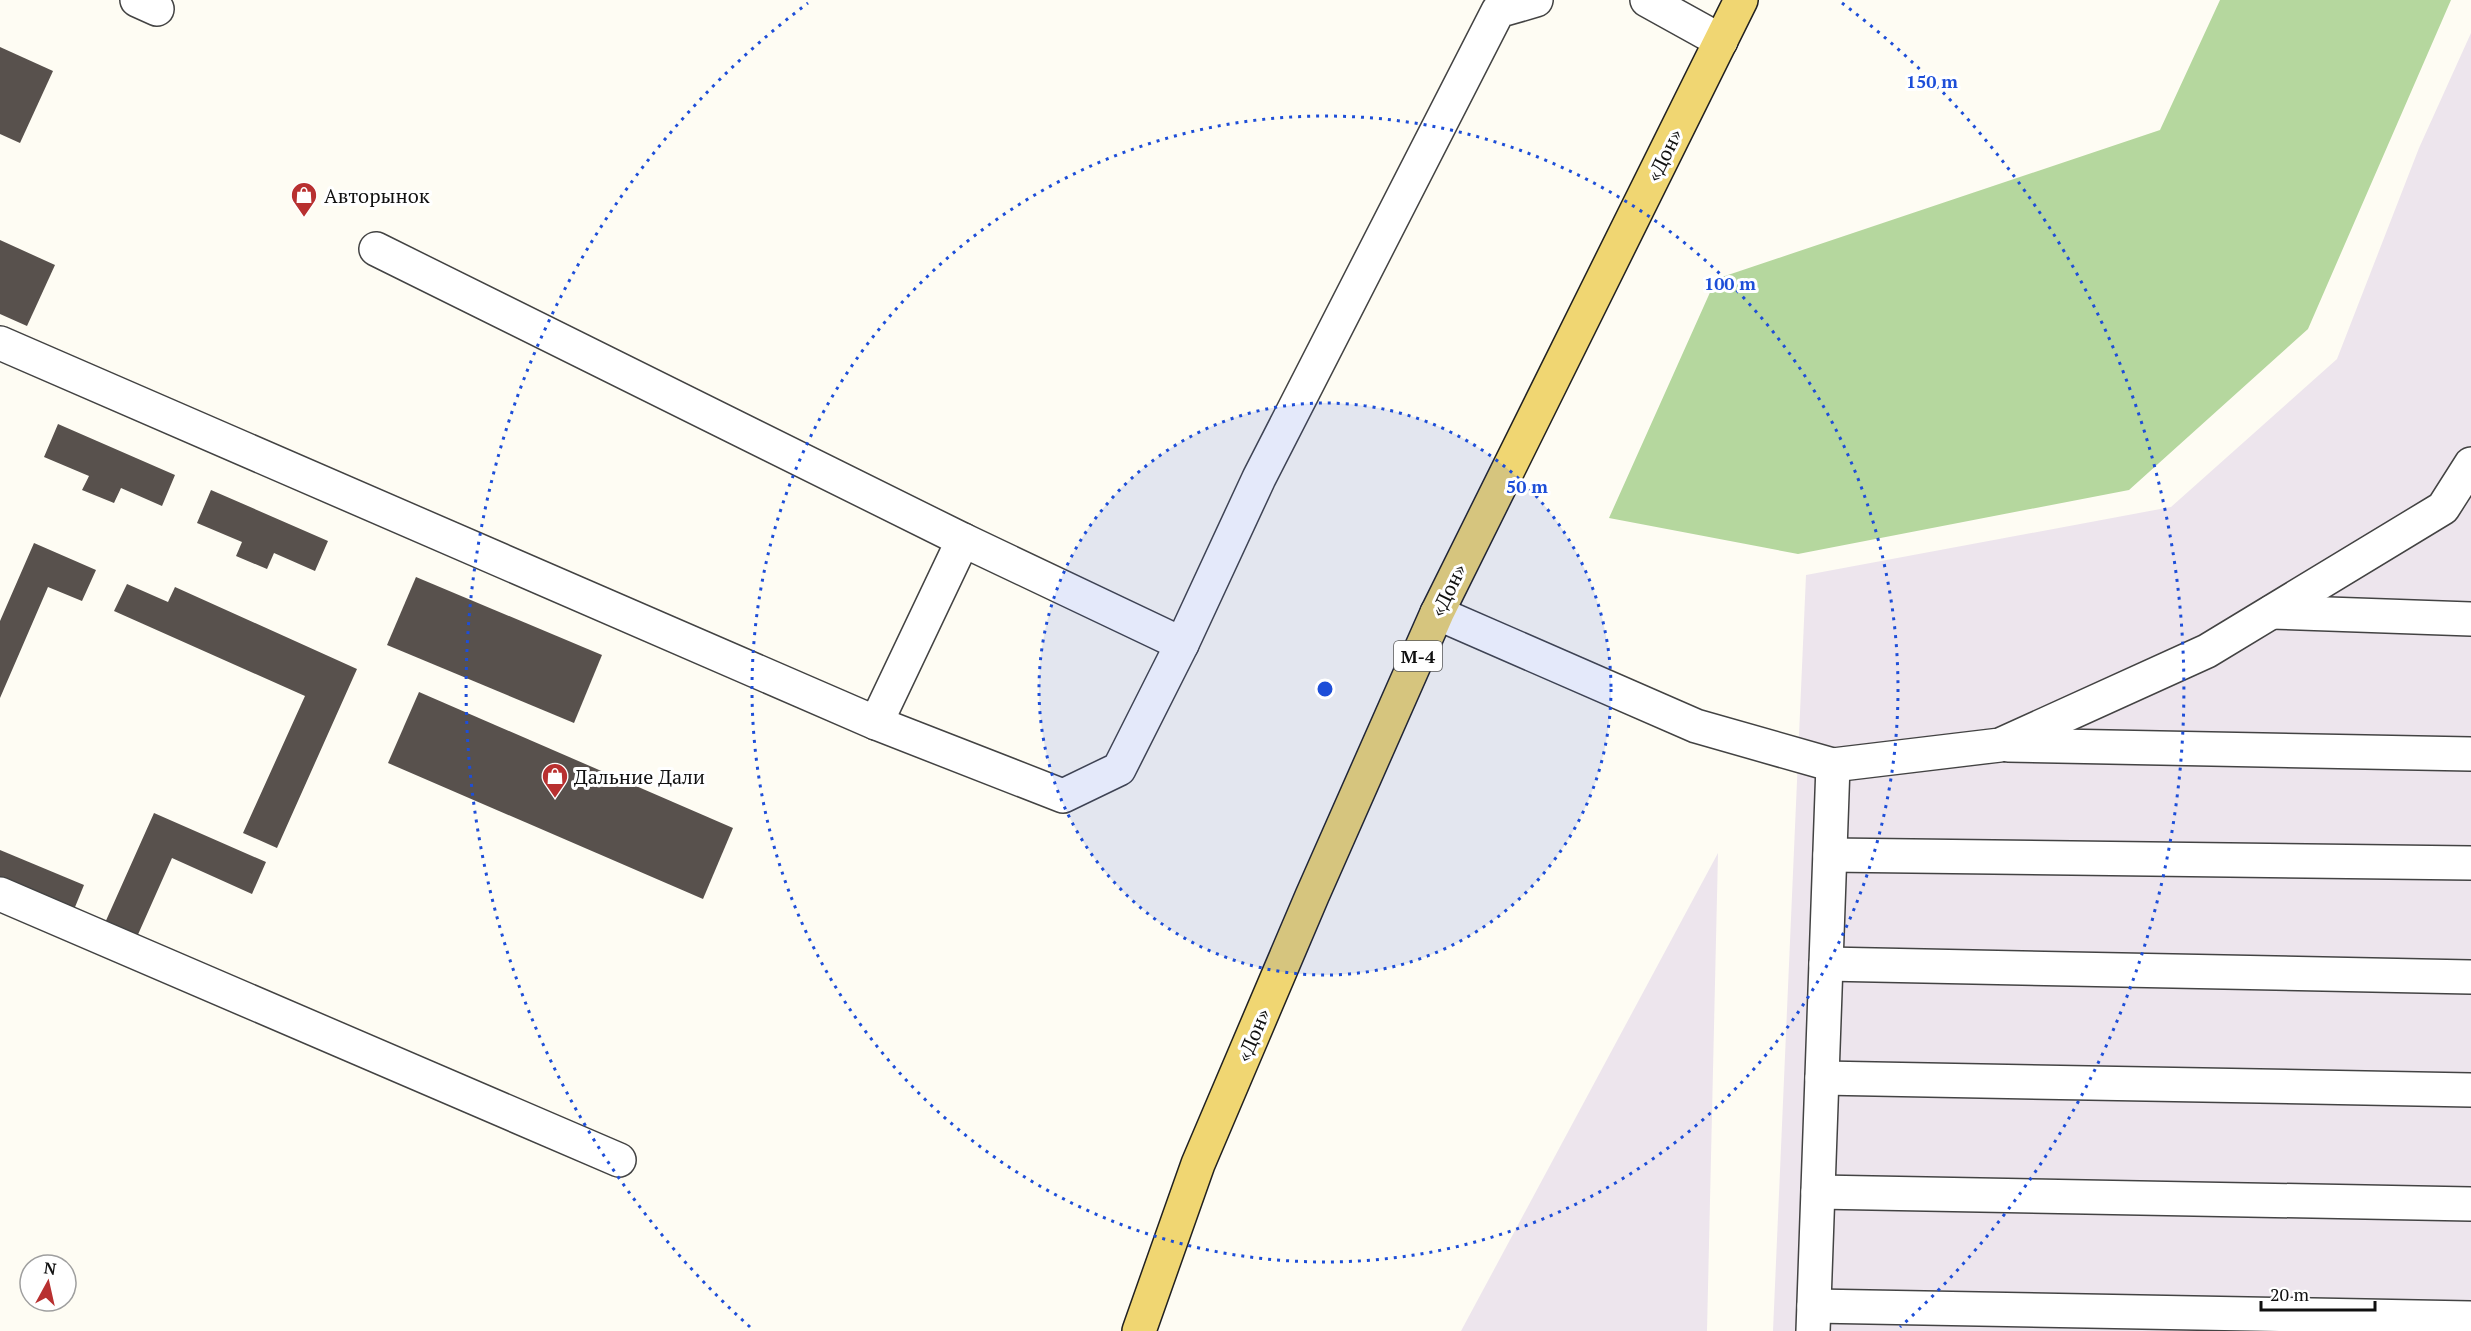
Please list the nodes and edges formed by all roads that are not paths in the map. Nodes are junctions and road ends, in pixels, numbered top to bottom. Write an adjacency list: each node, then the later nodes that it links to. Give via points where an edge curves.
1 (1536, 0): 13 (street, via 1498,11 1259,478)
2 (1647, 0): 4 (street)
3 (1741, 0): 4 (main road, «Дон» / М-4)
4 (1721, 41): 11 (main road, «Дон» / М-4)
5 (376, 249): 9 (street)
6 (0, 343): 14 (street)
7 (2471, 464): 8 (street)
8 (2457, 509): 10 (street)
9 (963, 540): 13 (street); 14 (street)
10 (2272, 612): 12 (street); 15 (street, via 2207,651)
11 (1437, 613): 17 (street, via 1695,726); 30 (main road, «Дон» / М-4, via 1198,1164)
12 (2471, 619)
13 (1182, 644): 14 (street, via 1119,769 1063,796)
14 (876, 723)
15 (2000, 745): 16 (street); 17 (street)
16 (2471, 754)
17 (1833, 765): 18 (street)
18 (1830, 855): 19 (street); 21 (street)
19 (2471, 863)
20 (0, 894): 25 (street)
21 (1826, 964): 22 (street); 23 (street)
22 (2471, 977)
23 (1822, 1078): 24 (street); 26 (street)
24 (2471, 1090)
25 (619, 1160)
26 (1818, 1192): 27 (street); 28 (street)
27 (2471, 1204)
28 (1813, 1318): 29 (street)
29 (2471, 1318)
30 (1139, 1331)

